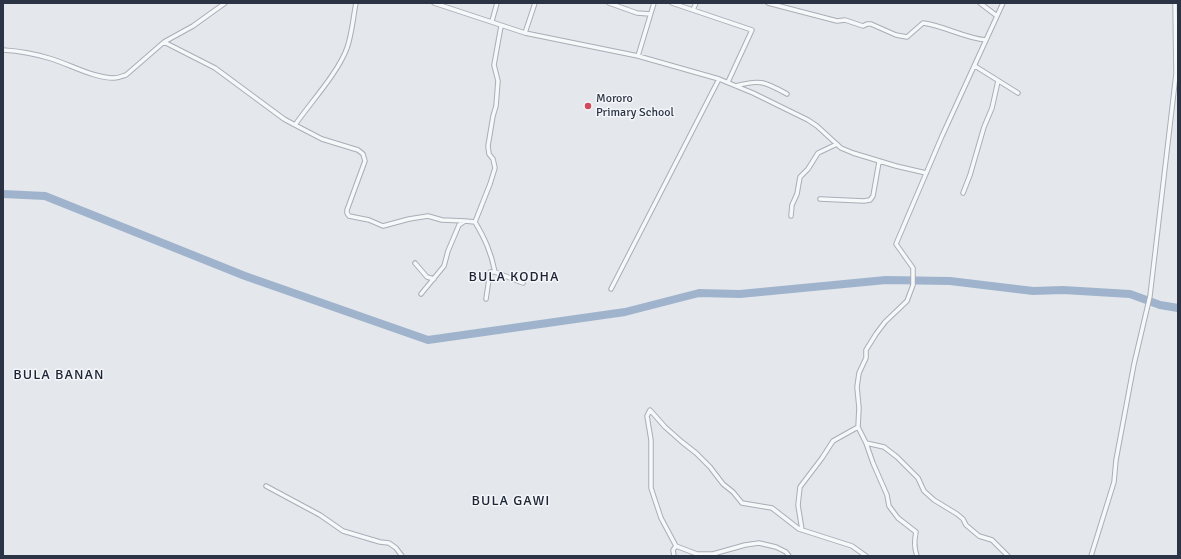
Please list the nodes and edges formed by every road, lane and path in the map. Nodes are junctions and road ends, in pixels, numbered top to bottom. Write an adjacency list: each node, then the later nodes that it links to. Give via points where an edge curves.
1 (225, 3): 21 (street, via 193,26)
2 (356, 3): 31 (street, via 344,56)
3 (434, 3): 17 (street)
4 (497, 3): 17 (street)
5 (535, 3): 19 (street)
6 (609, 3): 15 (street, via 636,13)
7 (654, 3): 15 (street)
8 (672, 3): 14 (street)
9 (696, 3): 14 (street)
10 (768, 3): 20 (street, via 837,21 845,20 863,26 872,24 907,37 924,23)
11 (980, 3): 16 (street)
12 (1003, 3): 16 (street)
13 (1175, 3): 58 (street, via 1176,74 1150,296 1125,410 1114,482)
14 (693, 10): 27 (street, via 752,30)
15 (650, 14): 23 (street)
16 (998, 16): 20 (street)
17 (492, 22): 18 (street)
18 (501, 26): 19 (street); 39 (street, via 494,65 498,81 496,106 488,146 494,168)
19 (525, 33): 23 (street)
20 (986, 40): 24 (street)
21 (164, 42): 22 (street, via 119,78 98,75 29,53); 31 (street, via 215,68)
22 (3, 50)
23 (638, 56): 25 (street)
24 (975, 66): 26 (street); 34 (street)
25 (719, 79): 27 (street); 44 (street)
26 (998, 81): 29 (street); 35 (street, via 992,108)
27 (728, 82): 28 (street)
28 (736, 86): 30 (street, via 758,82); 32 (street, via 808,120)
29 (1018, 93)
30 (787, 94)
31 (294, 125): 38 (street, via 314,136 364,154 365,160 346,213 349,216 383,226 428,216 442,220)
32 (837, 144): 33 (street, via 853,153); 37 (street, via 818,153 800,177)
33 (880, 162): 34 (street); 36 (street, via 870,200)
34 (926, 173): 47 (street, via 896,244 913,268 913,285 907,301 880,328 866,350 857,387)
35 (963, 193)
36 (820, 199)
37 (791, 216)
38 (465, 221): 39 (street); 42 (street, via 456,230 444,266)
39 (475, 222): 41 (street, via 486,240)
40 (415, 264): 42 (street, via 427,277)
41 (494, 272): 43 (street); 46 (street, via 490,272)
42 (434, 279): 45 (street)
43 (523, 283)
44 (610, 289)
45 (421, 294)
46 (486, 299)
47 (858, 427): 48 (street); 50 (street, via 832,441 800,487 798,505)
48 (866, 443): 56 (street, via 889,506 898,518 916,532 914,542); 57 (street, via 884,447 897,457 918,478 924,491 934,500 958,514 979,536 992,540)
49 (266, 486): 52 (street, via 320,515 343,531 389,543)
50 (802, 530): 51 (street, via 772,508 742,503 710,467 650,410 647,416 651,440 651,488 661,518); 55 (street, via 852,546)
51 (676, 546): 53 (street, via 672,550); 54 (street, via 697,554 714,554 759,543 776,547)
52 (402, 556)
53 (674, 556)
54 (789, 556)
55 (866, 556)
56 (918, 556)
57 (1008, 556)
58 (1091, 556)

